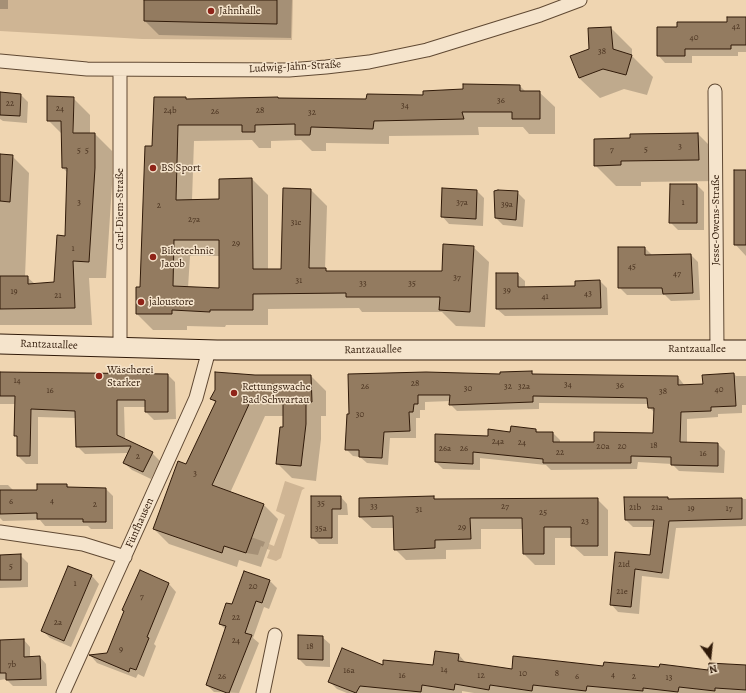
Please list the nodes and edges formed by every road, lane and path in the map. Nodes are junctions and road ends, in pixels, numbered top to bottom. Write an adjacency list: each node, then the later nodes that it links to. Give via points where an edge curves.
1 (580, 0): 3 (street, Ludwig-Jahn-Straße, via 540,15 434,47 369,62 289,70)
2 (0, 61): 3 (street, Ludwig-Jahn-Straße)
3 (120, 70): 6 (street, Carl-Diem-Straße)
4 (715, 91): 8 (street, Jesse-Owens-Straße)
5 (0, 344): 6 (main road, Rantzauallee)
6 (120, 347): 7 (main road, Rantzauallee)
7 (209, 350): 8 (main road, Rantzauallee); 11 (street, Fünfhausen, via 196,398)
8 (717, 350): 9 (main road, Rantzauallee)
9 (746, 350)
10 (0, 532): 11 (street, via 83,544)
11 (125, 557): 13 (street, Fünfhausen)
12 (275, 635): 14 (street)
13 (63, 693)
14 (263, 693)

